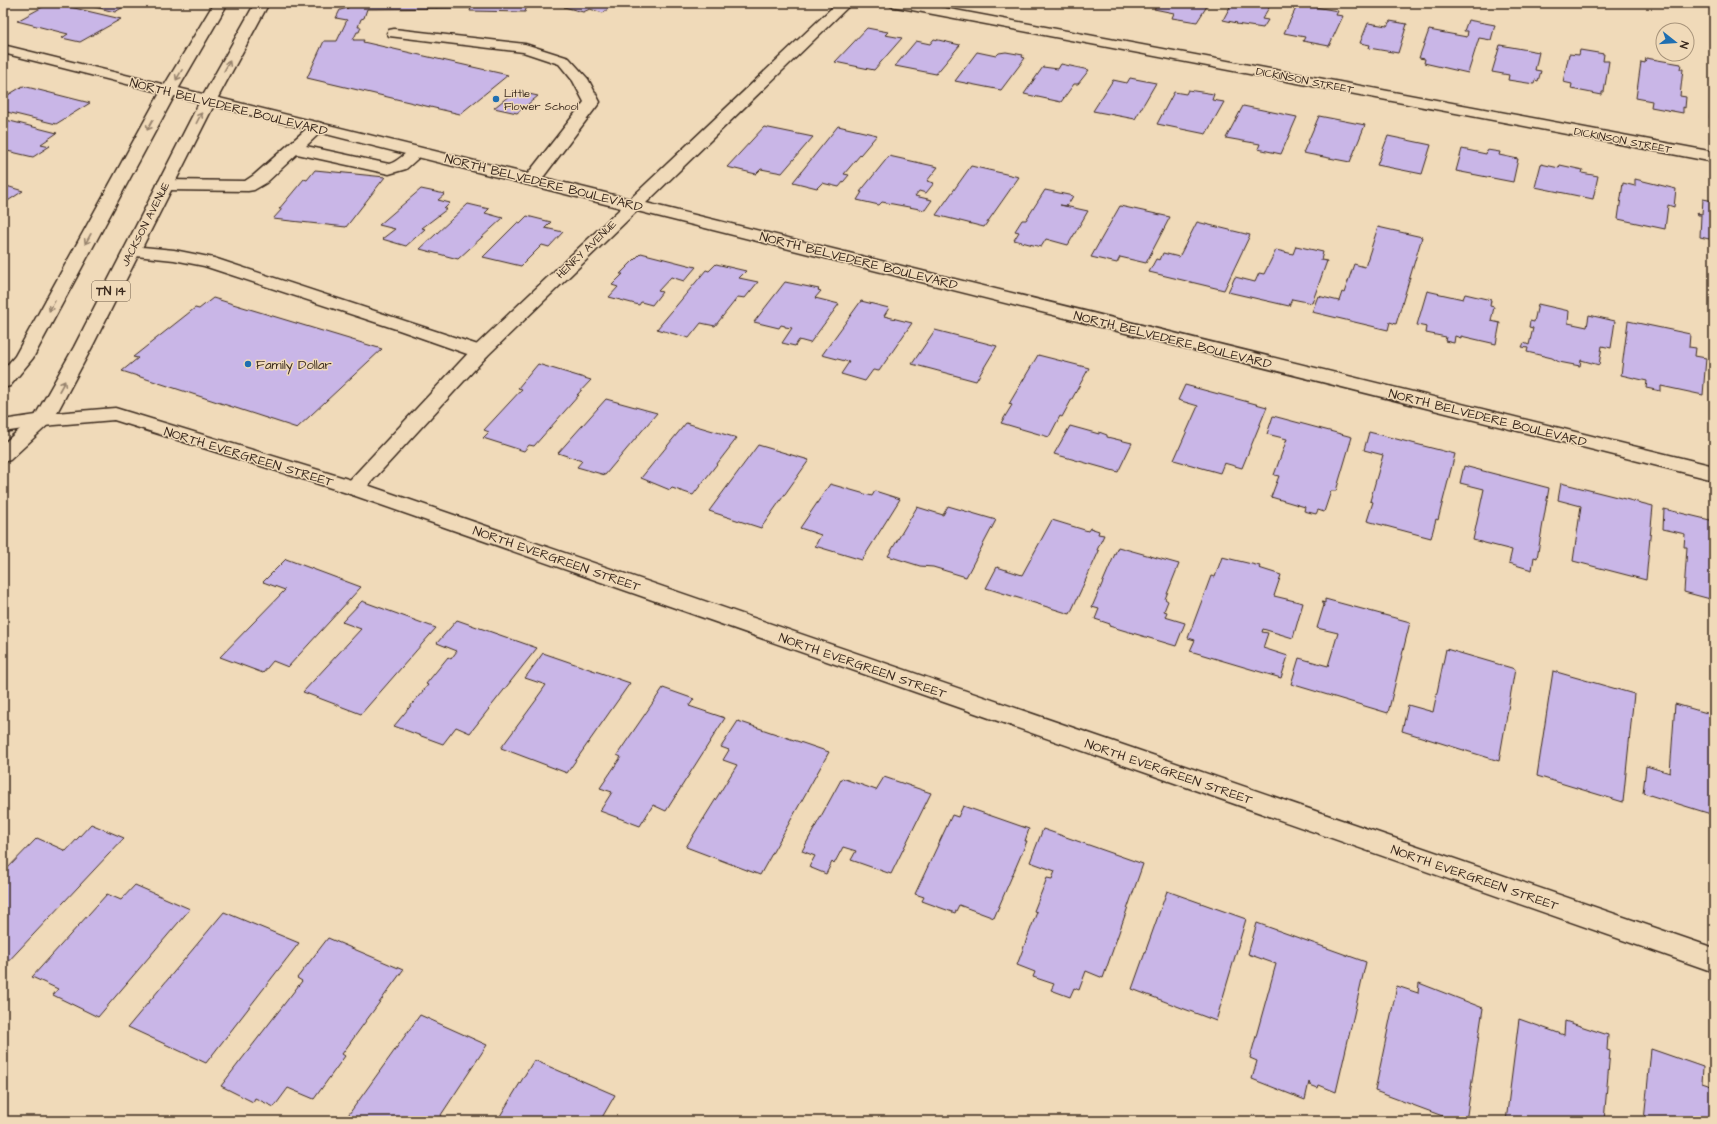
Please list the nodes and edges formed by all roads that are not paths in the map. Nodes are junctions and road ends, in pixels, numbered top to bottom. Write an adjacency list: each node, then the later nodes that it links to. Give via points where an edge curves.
1 (221, 3): 7 (street, one-way to 7)
2 (262, 3): 8 (street, JACKSON AVENUE / TN 14, one-way to 2)
3 (845, 3): 15 (street, HENRY AVENUE)
4 (896, 3): 12 (street, DICKINSON STREET)
5 (394, 33): 13 (street, via 525,48 564,61 580,79 592,102)
6 (3, 49): 7 (street, NORTH BELVEDERE BOULEVARD)
7 (169, 91): 8 (street, NORTH BELVEDERE BOULEVARD); 18 (street, one-way to 18, via 23,358)
8 (208, 101): 9 (street, NORTH BELVEDERE BOULEVARD); 14 (street, JACKSON AVENUE / TN 14, one-way to 8)
9 (318, 127): 10 (street); 11 (street, NORTH BELVEDERE BOULEVARD)
10 (297, 148): 11 (street, via 394,169); 14 (street, via 248,186)
11 (417, 152): 13 (street, NORTH BELVEDERE BOULEVARD)
12 (1714, 157)
13 (532, 180): 15 (street, NORTH BELVEDERE BOULEVARD)
14 (165, 186): 16 (street, JACKSON AVENUE / TN 14)
15 (633, 204): 17 (street, HENRY AVENUE); 22 (street, NORTH BELVEDERE BOULEVARD)
16 (132, 251): 17 (street, via 174,255 208,262); 19 (street, JACKSON AVENUE / TN 14, one-way to 16)
17 (480, 352): 23 (street, HENRY AVENUE)
18 (3, 382)
19 (43, 420): 20 (street, NORTH EVERGREEN STREET); 21 (street, JACKSON AVENUE / TN 14); 23 (street, NORTH EVERGREEN STREET, via 115,414)
20 (3, 426)
21 (3, 454)
22 (1714, 473)
23 (354, 488): 24 (street, NORTH EVERGREEN STREET)
24 (1714, 960)

